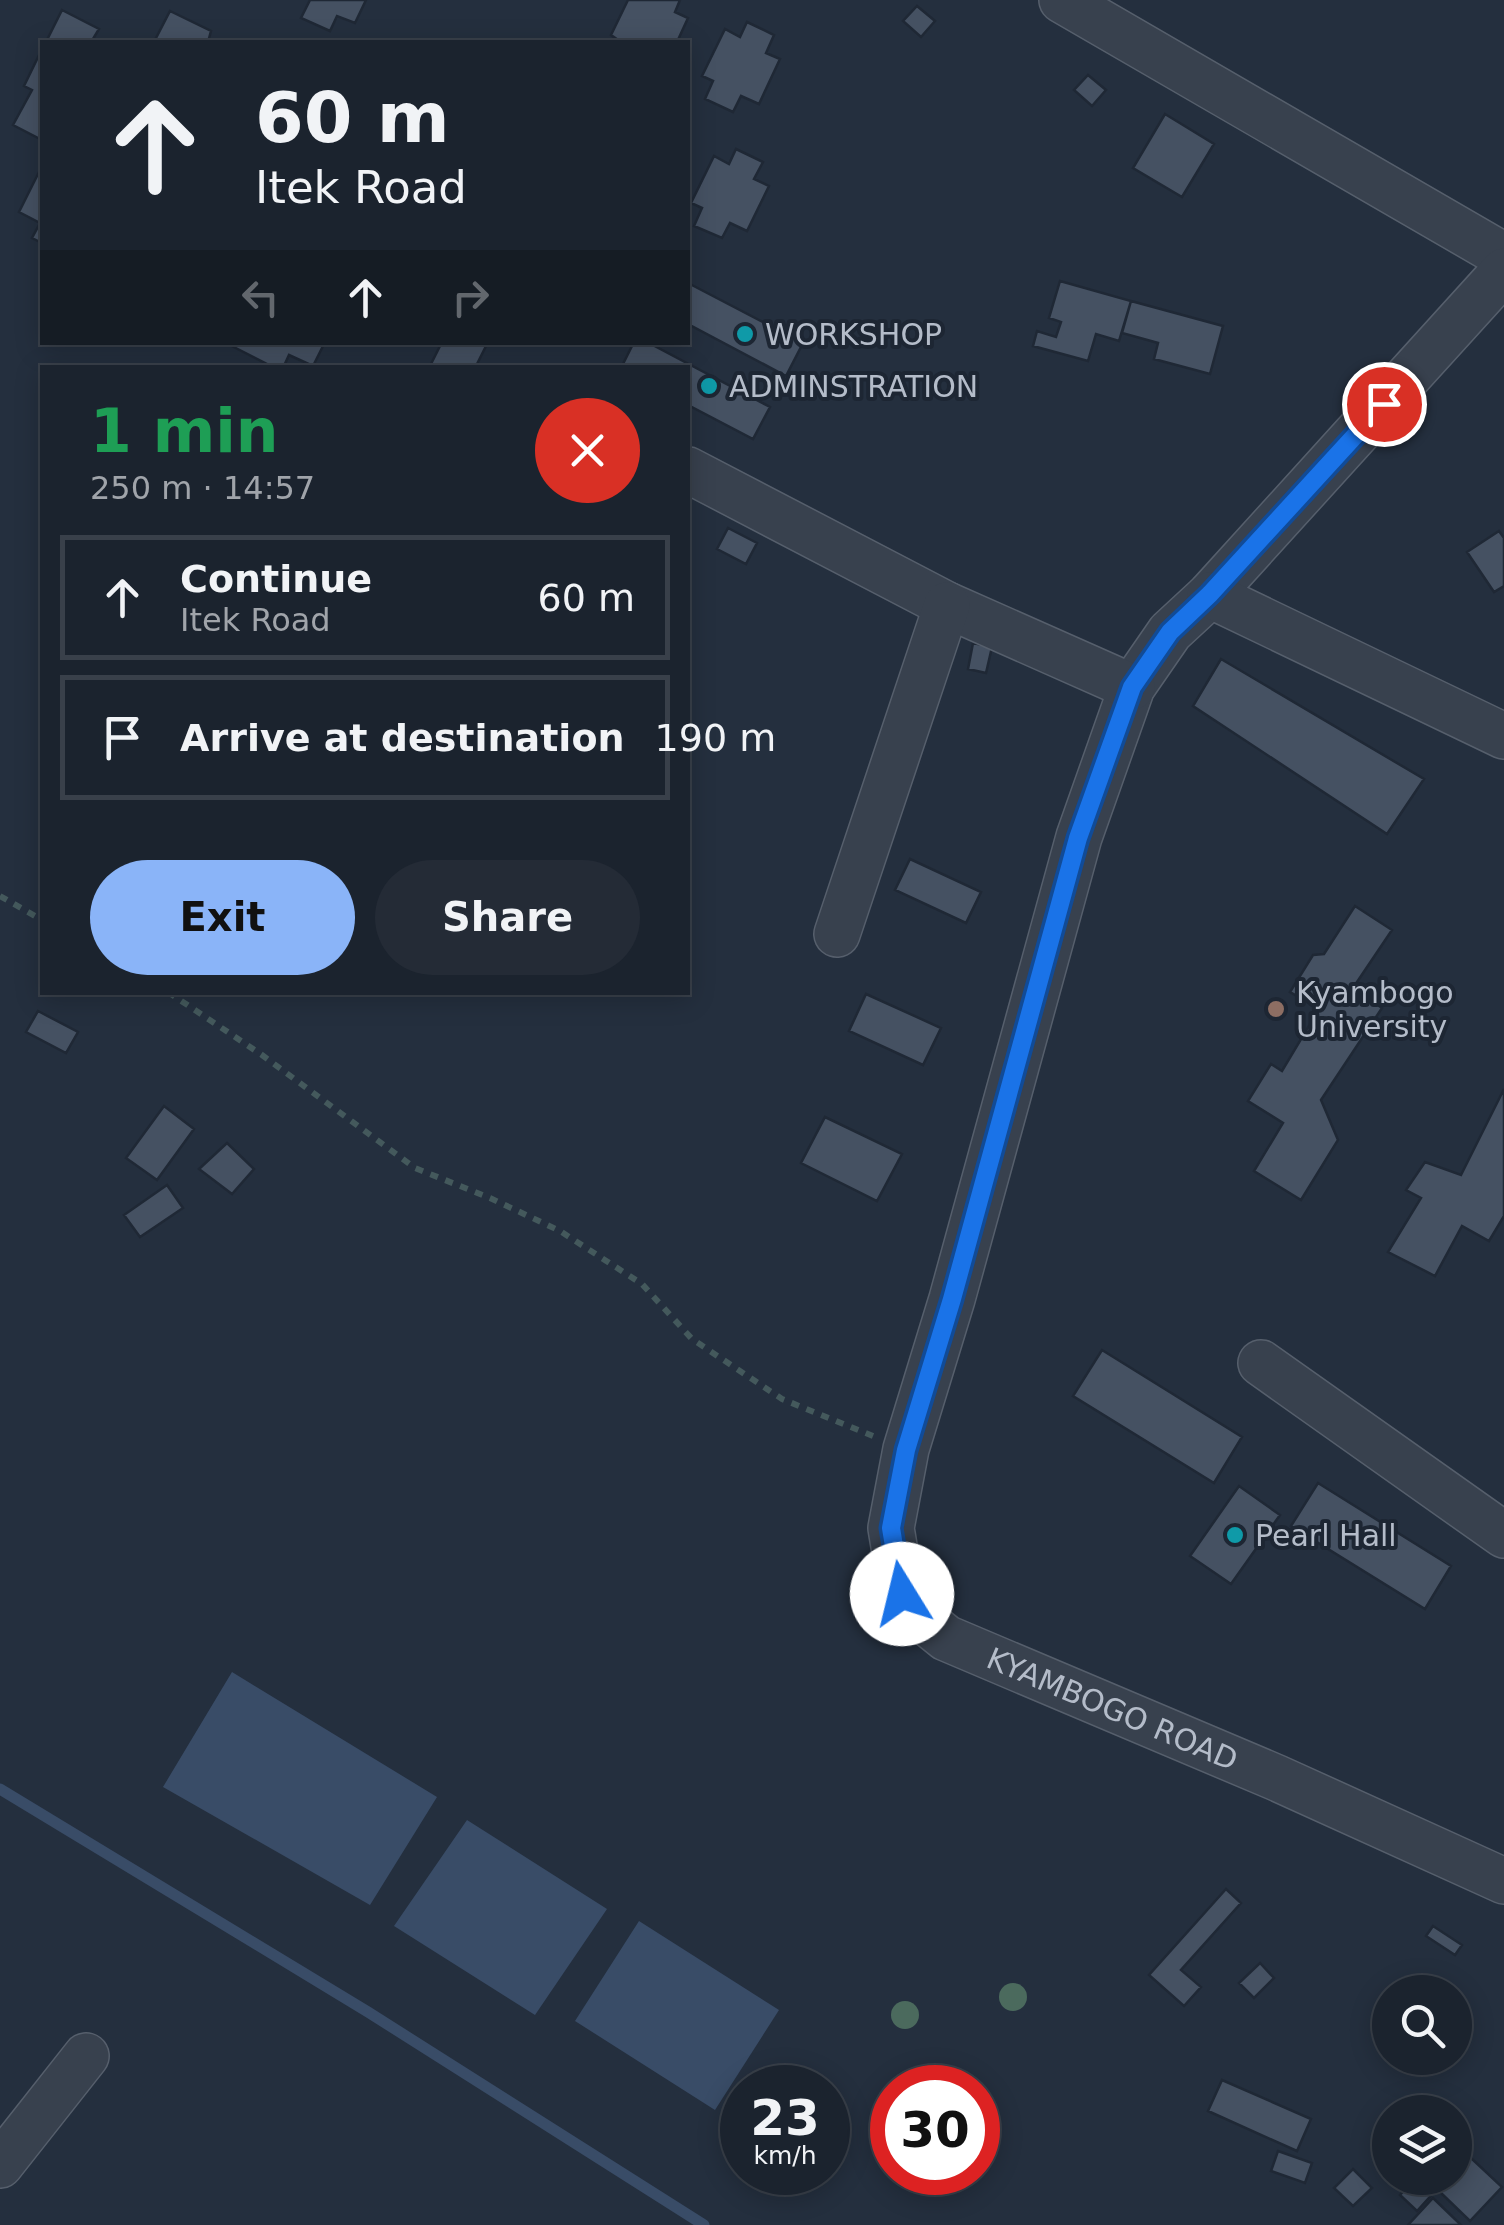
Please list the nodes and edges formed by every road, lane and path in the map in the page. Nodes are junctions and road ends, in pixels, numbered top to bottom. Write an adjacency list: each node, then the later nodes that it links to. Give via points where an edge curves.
1 (1062, 0): 2 (street)
2 (1504, 256)
3 (1504, 272): 5 (street, KYAMBOGO ROAD)
4 (690, 471): 6 (street)
5 (1210, 594): 7 (street, KYAMBOGO ROAD, via 1170,632); 8 (street)
6 (947, 605): 7 (street); 11 (street)
7 (1132, 687): 14 (street, KYAMBOGO ROAD, via 1078,838)
8 (1504, 736)
9 (0, 896): 10 (path)
10 (40, 919)
11 (838, 934)
12 (172, 995): 14 (path, via 415,1168 560,1231 642,1284 692,1339 782,1399)
13 (1261, 1363): 15 (street)
14 (906, 1450): 16 (street, KYAMBOGO ROAD, via 891,1528 902,1594 946,1638)
15 (1504, 1535)
16 (1504, 1882)
17 (86, 2056): 18 (street)
18 (0, 2165)

